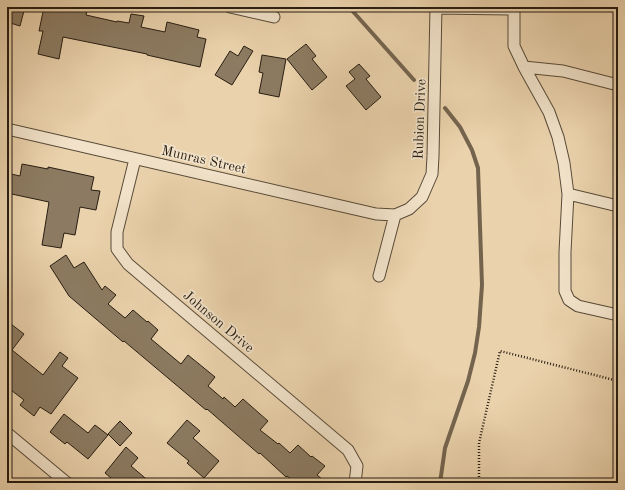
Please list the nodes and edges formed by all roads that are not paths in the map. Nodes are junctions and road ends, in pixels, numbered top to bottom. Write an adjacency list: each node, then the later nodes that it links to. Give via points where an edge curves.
1 (230, 7): 4 (street)
2 (436, 8): 3 (street); 11 (street, Rubion Drive, via 432,174 422,197 409,209)
3 (514, 8): 5 (street, via 514,46)
4 (274, 17)
5 (524, 67): 6 (street, via 563,71); 9 (street, via 549,112 558,137)
6 (618, 85)
7 (7, 129): 8 (street, Munras Street)
8 (135, 159): 11 (street, Munras Street, via 376,214); 16 (street, Johnson Drive, via 117,232 117,249 128,264 348,450 356,466)
9 (568, 194): 10 (street); 13 (street, via 565,291 569,300 578,306)
10 (618, 206)
11 (395, 215): 12 (street)
12 (379, 276)
13 (618, 315)
14 (7, 433): 15 (street)
15 (67, 483)
16 (355, 483)

